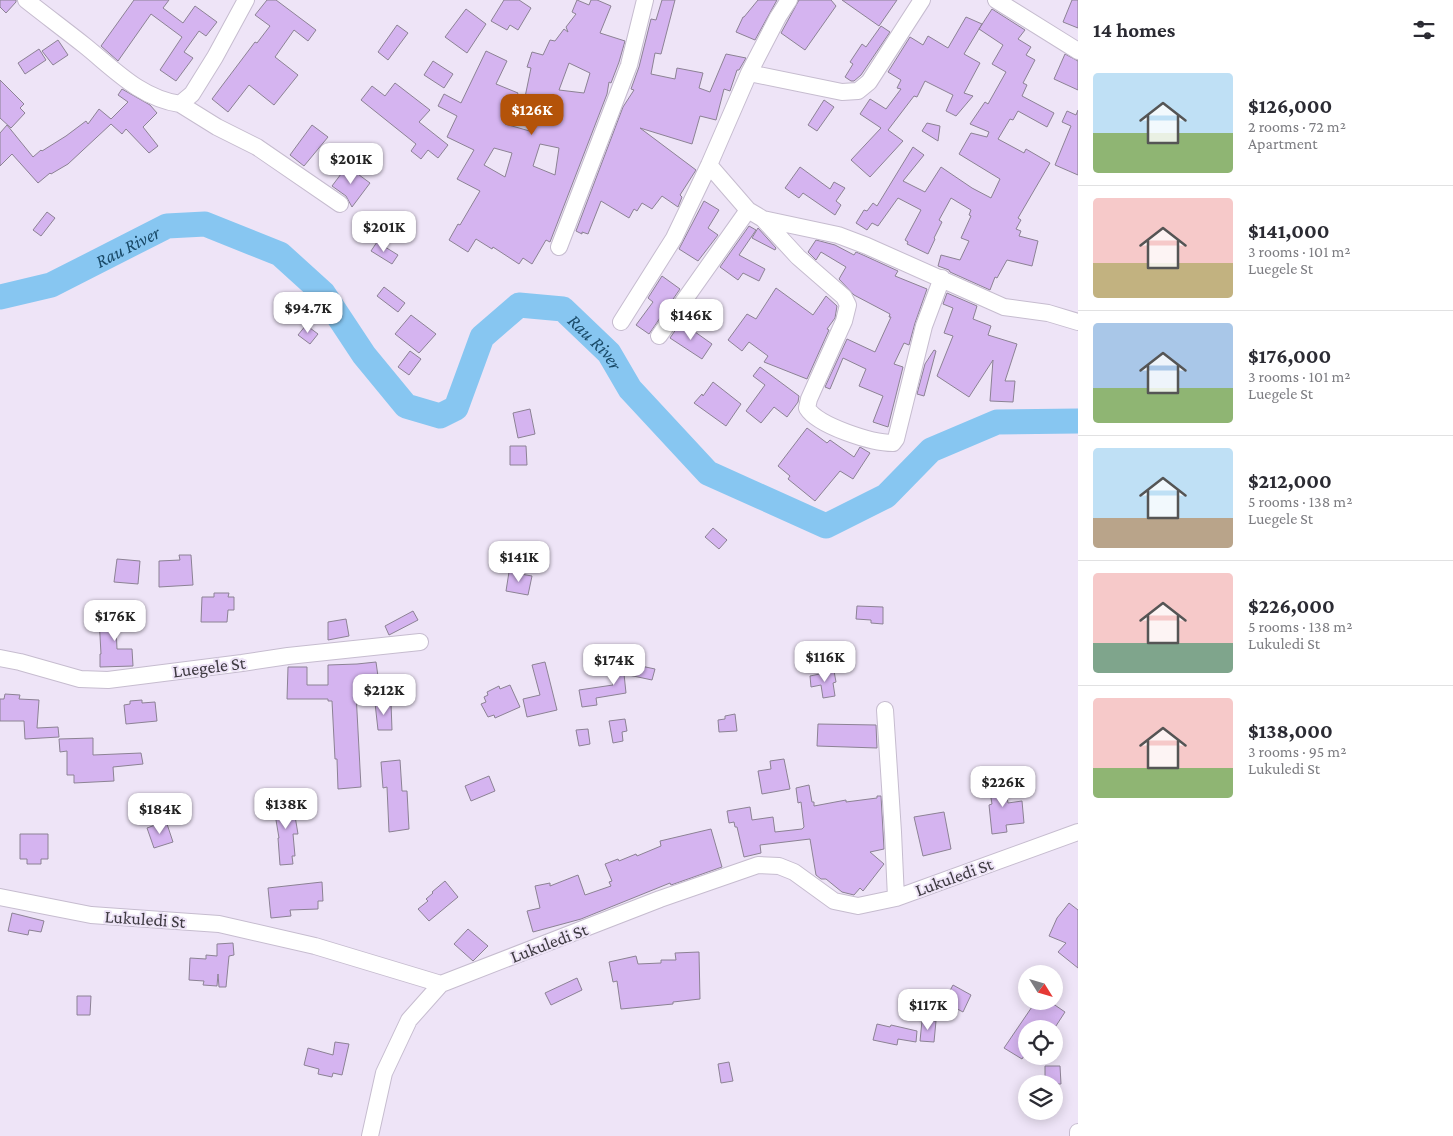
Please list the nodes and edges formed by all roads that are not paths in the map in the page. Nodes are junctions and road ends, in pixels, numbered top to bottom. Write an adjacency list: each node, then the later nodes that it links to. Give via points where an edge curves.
1 (26, 0): 9 (street, via 126,82 150,96)
2 (645, 0): 14 (street, via 629,65)
3 (788, 0): 8 (street)
4 (922, 0): 8 (street, via 869,82 858,91 842,92)
5 (996, 0): 7 (street)
6 (244, 1): 9 (street, via 215,57 192,94)
7 (1078, 50)
8 (749, 74): 10 (street)
9 (180, 104): 11 (street, via 256,147)
10 (710, 165): 12 (street); 16 (street, via 674,238)
11 (340, 204)
12 (748, 210): 13 (street); 18 (street)
13 (763, 219): 15 (street, via 838,235); 15 (street, via 798,257 844,297 848,305 807,408 820,420 859,437 882,443 893,443 896,439 924,326)
14 (559, 247)
15 (942, 278): 17 (street, via 1004,306)
16 (621, 322)
17 (1078, 322)
18 (659, 336)
19 (420, 642): 20 (street, Luegele St, via 108,680 80,679)
20 (0, 658)
21 (885, 710): 24 (street)
22 (1078, 832): 24 (street, Lukuledi St)
23 (0, 897): 25 (street, Lukuledi St, via 91,915 219,924 315,946)
24 (896, 898): 25 (street, Lukuledi St, via 858,906 834,901 794,872 779,866 758,865 660,899)
25 (441, 984): 27 (street, via 409,1020 384,1073)
26 (1078, 1132): 28 (street)
27 (370, 1136)
28 (1078, 1136)

